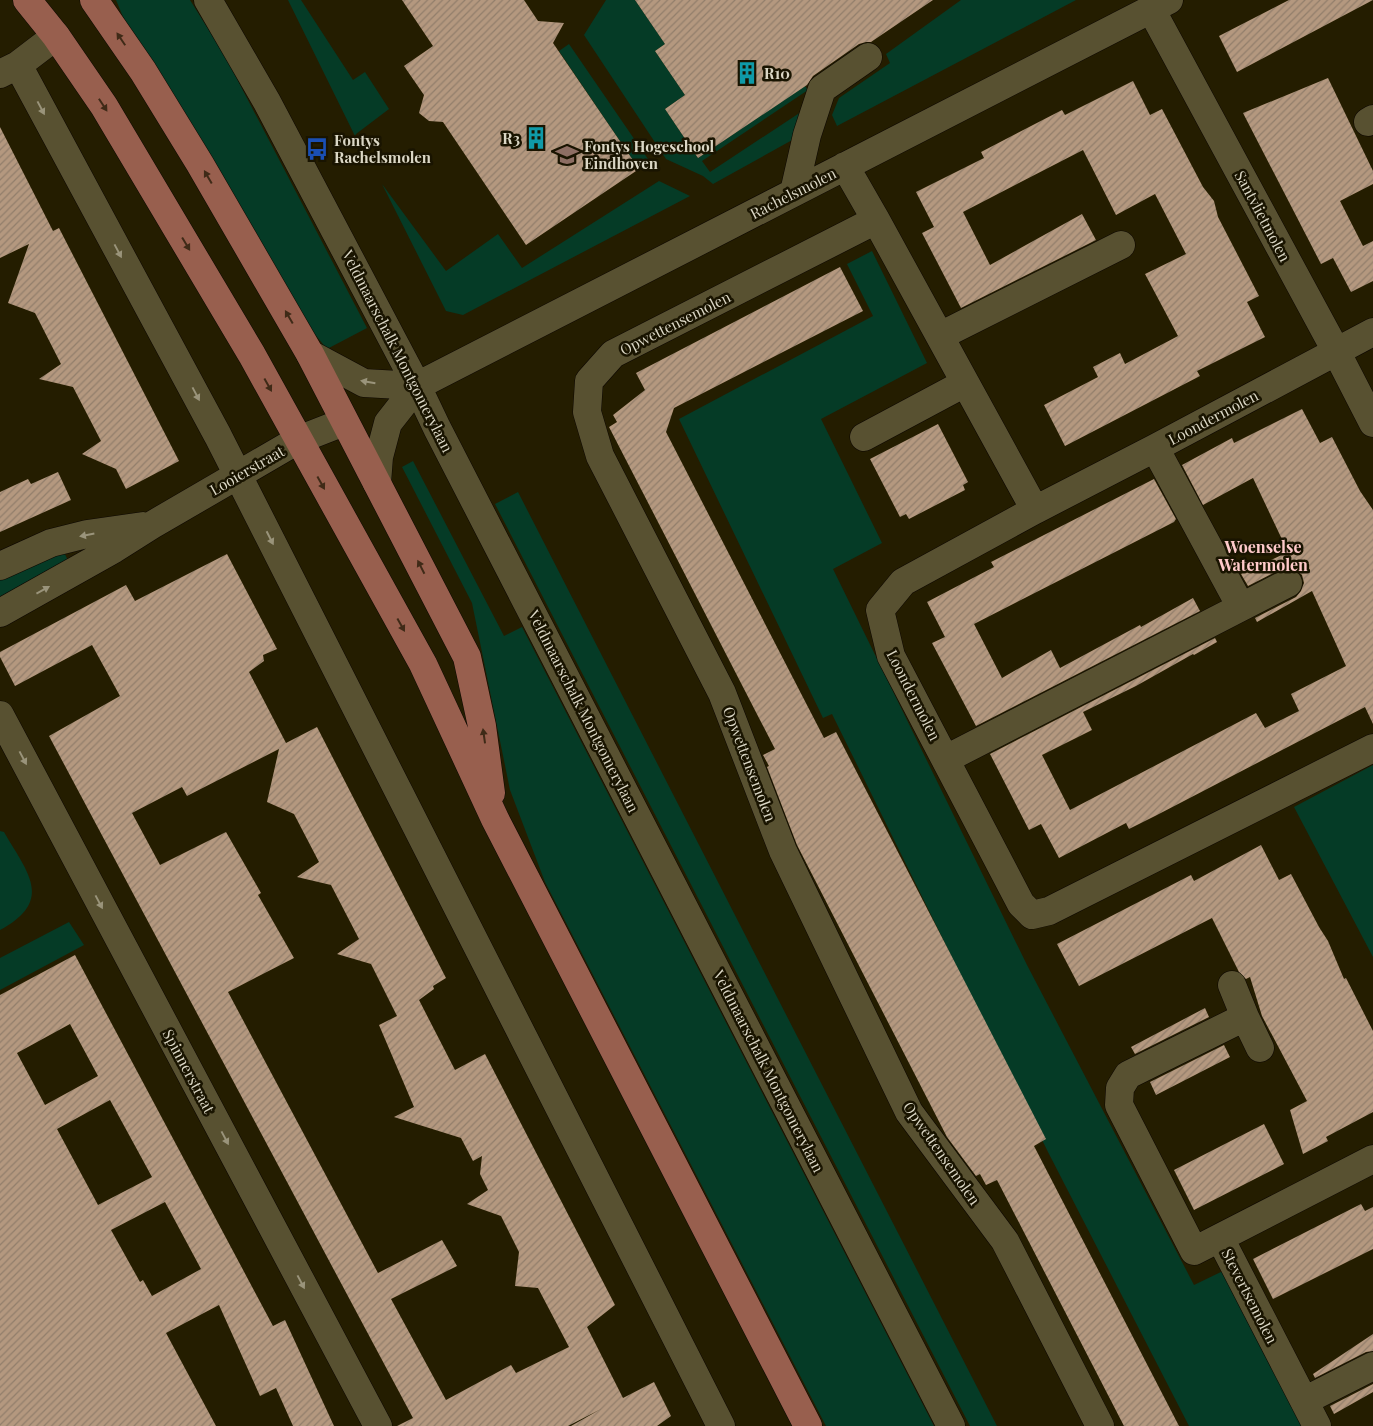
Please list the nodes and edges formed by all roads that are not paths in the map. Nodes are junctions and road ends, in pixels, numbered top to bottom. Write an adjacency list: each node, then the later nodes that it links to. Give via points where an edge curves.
1 (27, 0): 5 (main road)
2 (94, 0): 15 (main road, one-way to 2, via 200,164 143,71)
3 (208, 0): 17 (street, Veldmaarschalk Montgomerylaan, via 276,119)
4 (1160, 4): 8 (street, Rachelsmolen); 14 (street, Santvlietmolen)
5 (56, 36): 7 (street); 21 (main road, one-way to 21, via 104,106 252,355)
6 (868, 57): 9 (street, via 822,89)
7 (9, 70): 23 (street, one-way to 23, via 204,410)
8 (845, 166): 9 (street, Rachelsmolen); 10 (street)
9 (794, 192): 17 (street, Rachelsmolen)
10 (876, 220): 13 (street); 46 (street, Opwettensemolen, via 613,354 589,381 587,412 600,456 722,693 783,851 909,1112 1004,1241)
11 (1122, 245): 13 (street)
12 (1373, 332): 14 (street, Loondermolen)
13 (940, 336): 16 (street)
14 (1336, 351): 19 (street, Santvlietmolen); 22 (street, Loondermolen)
15 (310, 354): 17 (street, one-way to 15, via 364,383); 18 (main road)
16 (965, 383): 20 (street); 25 (street)
17 (416, 386): 24 (street, Rachelsmolen, via 388,423 379,457); 45 (street, Veldmaarschalk Montgomerylaan)
18 (344, 422): 21 (street, Looierstraat); 24 (main road)
19 (1373, 423)
20 (864, 436)
21 (298, 440): 23 (street, Looierstraat); 34 (main road, one-way to 34, via 423,664)
22 (1155, 448): 25 (street, Loondermolen); 29 (street)
23 (238, 476): 26 (street, Looierstraat); 43 (street, one-way to 43)
24 (377, 483): 34 (main road, one-way to 24, via 482,726 467,657)
25 (1035, 510): 33 (street, Loondermolen, via 903,582 880,610 891,656)
26 (152, 525): 27 (street, Looierstraat, one-way to 27, via 87,534 51,543); 30 (street, Looierstraat, one-way to 26)
27 (0, 566)
28 (1288, 583): 29 (street)
29 (1240, 607): 33 (street)
30 (0, 613)
31 (0, 716): 42 (street, Spinnerstraat, one-way to 42)
32 (1373, 748): 33 (street, Loondermolen, via 1049,911 1032,915 1021,904)
33 (946, 759)
34 (494, 819): 44 (main road)
35 (1232, 985): 36 (street)
36 (1245, 1017): 37 (street); 39 (street, via 1128,1076 1120,1088 1119,1105 1194,1251)
37 (1260, 1048)
38 (1373, 1159): 39 (street, Stevertsemolen)
39 (1220, 1238): 41 (street, Stevertsemolen)
40 (1373, 1366): 41 (street)
41 (1304, 1401): 47 (street, Stevertsemolen)
42 (378, 1426)
43 (721, 1426)
44 (808, 1426)
45 (951, 1426)
46 (1100, 1426)
47 (1317, 1426)

